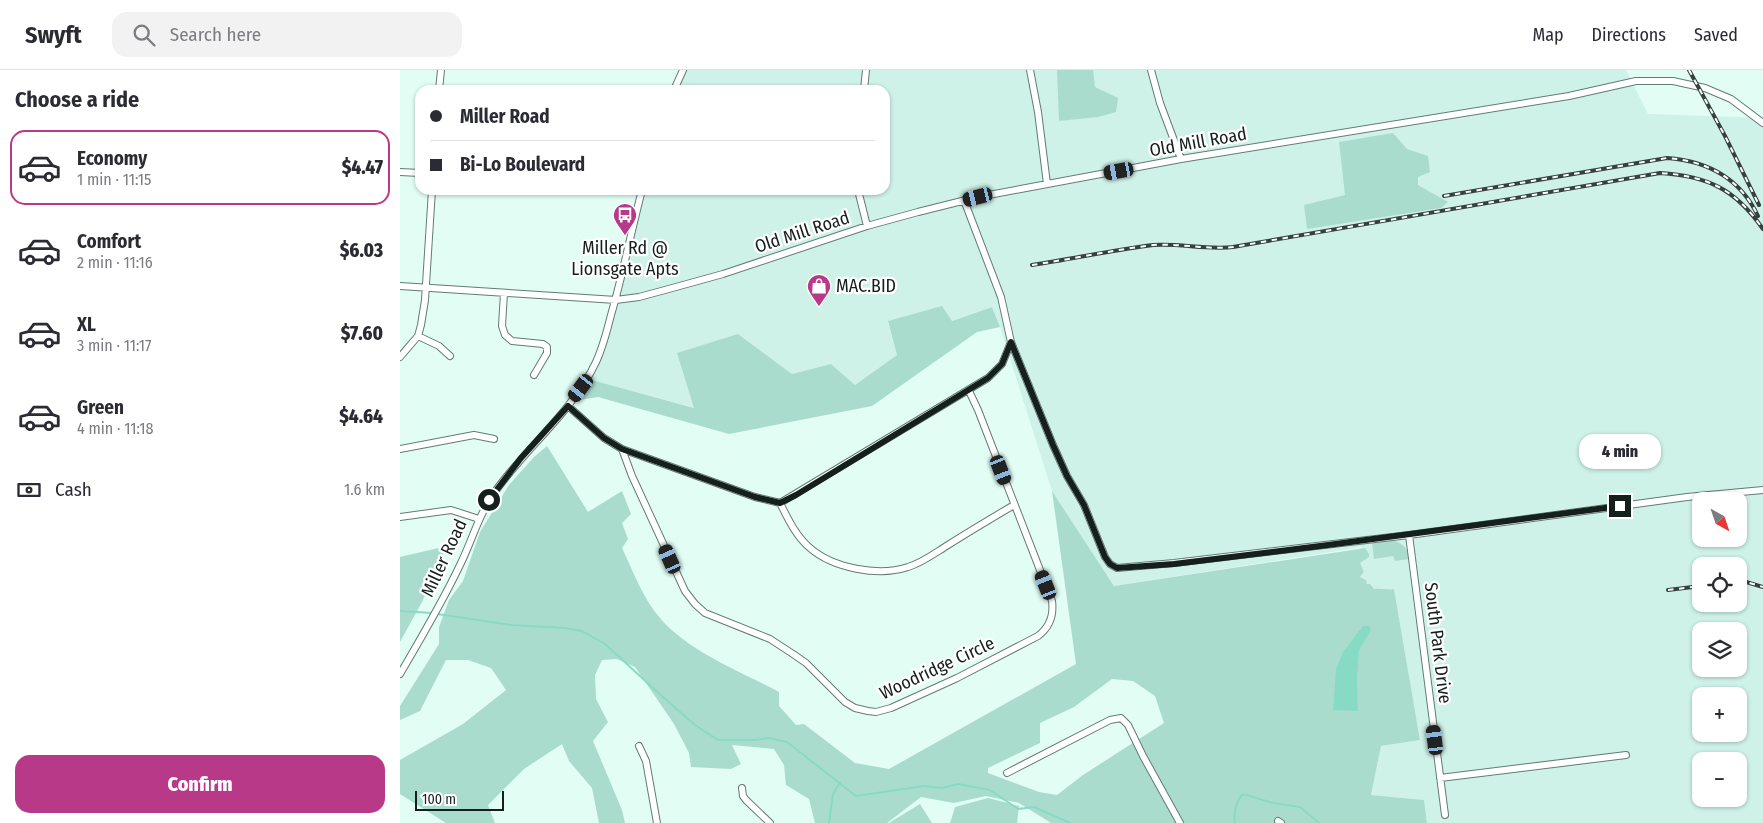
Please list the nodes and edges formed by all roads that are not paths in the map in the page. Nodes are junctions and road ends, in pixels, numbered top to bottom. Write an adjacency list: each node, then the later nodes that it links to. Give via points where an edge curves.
1 (441, 70): 6 (street)
2 (683, 70): 7 (street)
3 (866, 70): 8 (street)
4 (1030, 70): 13 (street)
5 (1151, 70): 10 (street)
6 (440, 85)
7 (676, 85)
8 (864, 85)
9 (1763, 123): 10 (street, Old Mill Road, via 1731,99 1705,88 1672,81 1646,80)
10 (1181, 160): 13 (street, Old Mill Road)
11 (400, 172): 12 (street)
12 (415, 172)
13 (1046, 184): 17 (street, Old Mill Road)
14 (432, 195): 20 (street)
15 (641, 195): 22 (street, Miller Road)
16 (859, 195): 18 (street)
17 (964, 200): 18 (street, Old Mill Road); 24 (street, via 1002,301)
18 (866, 226): 22 (street, Old Mill Road, via 722,274 640,297)
19 (400, 286): 20 (street, Old Mill Road)
20 (426, 288): 21 (street, Old Mill Road); 23 (street)
21 (504, 293): 22 (street, Old Mill Road); 27 (street, via 502,326 505,335 512,341 543,344 548,348)
22 (616, 300): 29 (street, Miller Road, via 596,363)
23 (418, 336): 25 (street, via 439,346); 26 (street)
24 (1011, 342): 28 (street, via 998,370); 38 (street, via 1059,459 1084,505 1106,560 1113,566 1174,564)
25 (450, 356)
26 (400, 357)
27 (534, 375)
28 (969, 391): 34 (street); 35 (street, Woodridge Circle)
29 (568, 406): 32 (street, via 604,438); 37 (street, Miller Road, via 500,485)
30 (494, 439): 31 (street, via 474,435)
31 (400, 449)
32 (622, 449): 34 (street); 35 (street, Woodridge Circle, via 685,592 694,604 712,616 780,645 806,664 845,702 868,711 892,708 957,678 1038,636 1047,627 1052,615 1052,601)
33 (1763, 490): 38 (street, via 1687,497)
34 (780, 503): 35 (street, via 800,538 818,554 847,566 882,571 900,570 916,564)
35 (1014, 504)
36 (400, 517): 37 (street, via 451,510)
37 (479, 519): 39 (street, Miller Road, via 462,562)
38 (1409, 535): 43 (street, South Park Drive)
39 (400, 674)
40 (639, 746): 46 (street, via 646,761)
41 (1626, 754): 43 (street)
42 (1007, 774): 48 (street, via 1110,720 1121,718 1128,725)
43 (1440, 778): 45 (street, South Park Drive)
44 (742, 788): 47 (street, via 746,800)
45 (1445, 815)
46 (657, 823)
47 (770, 823)
48 (1180, 823)

